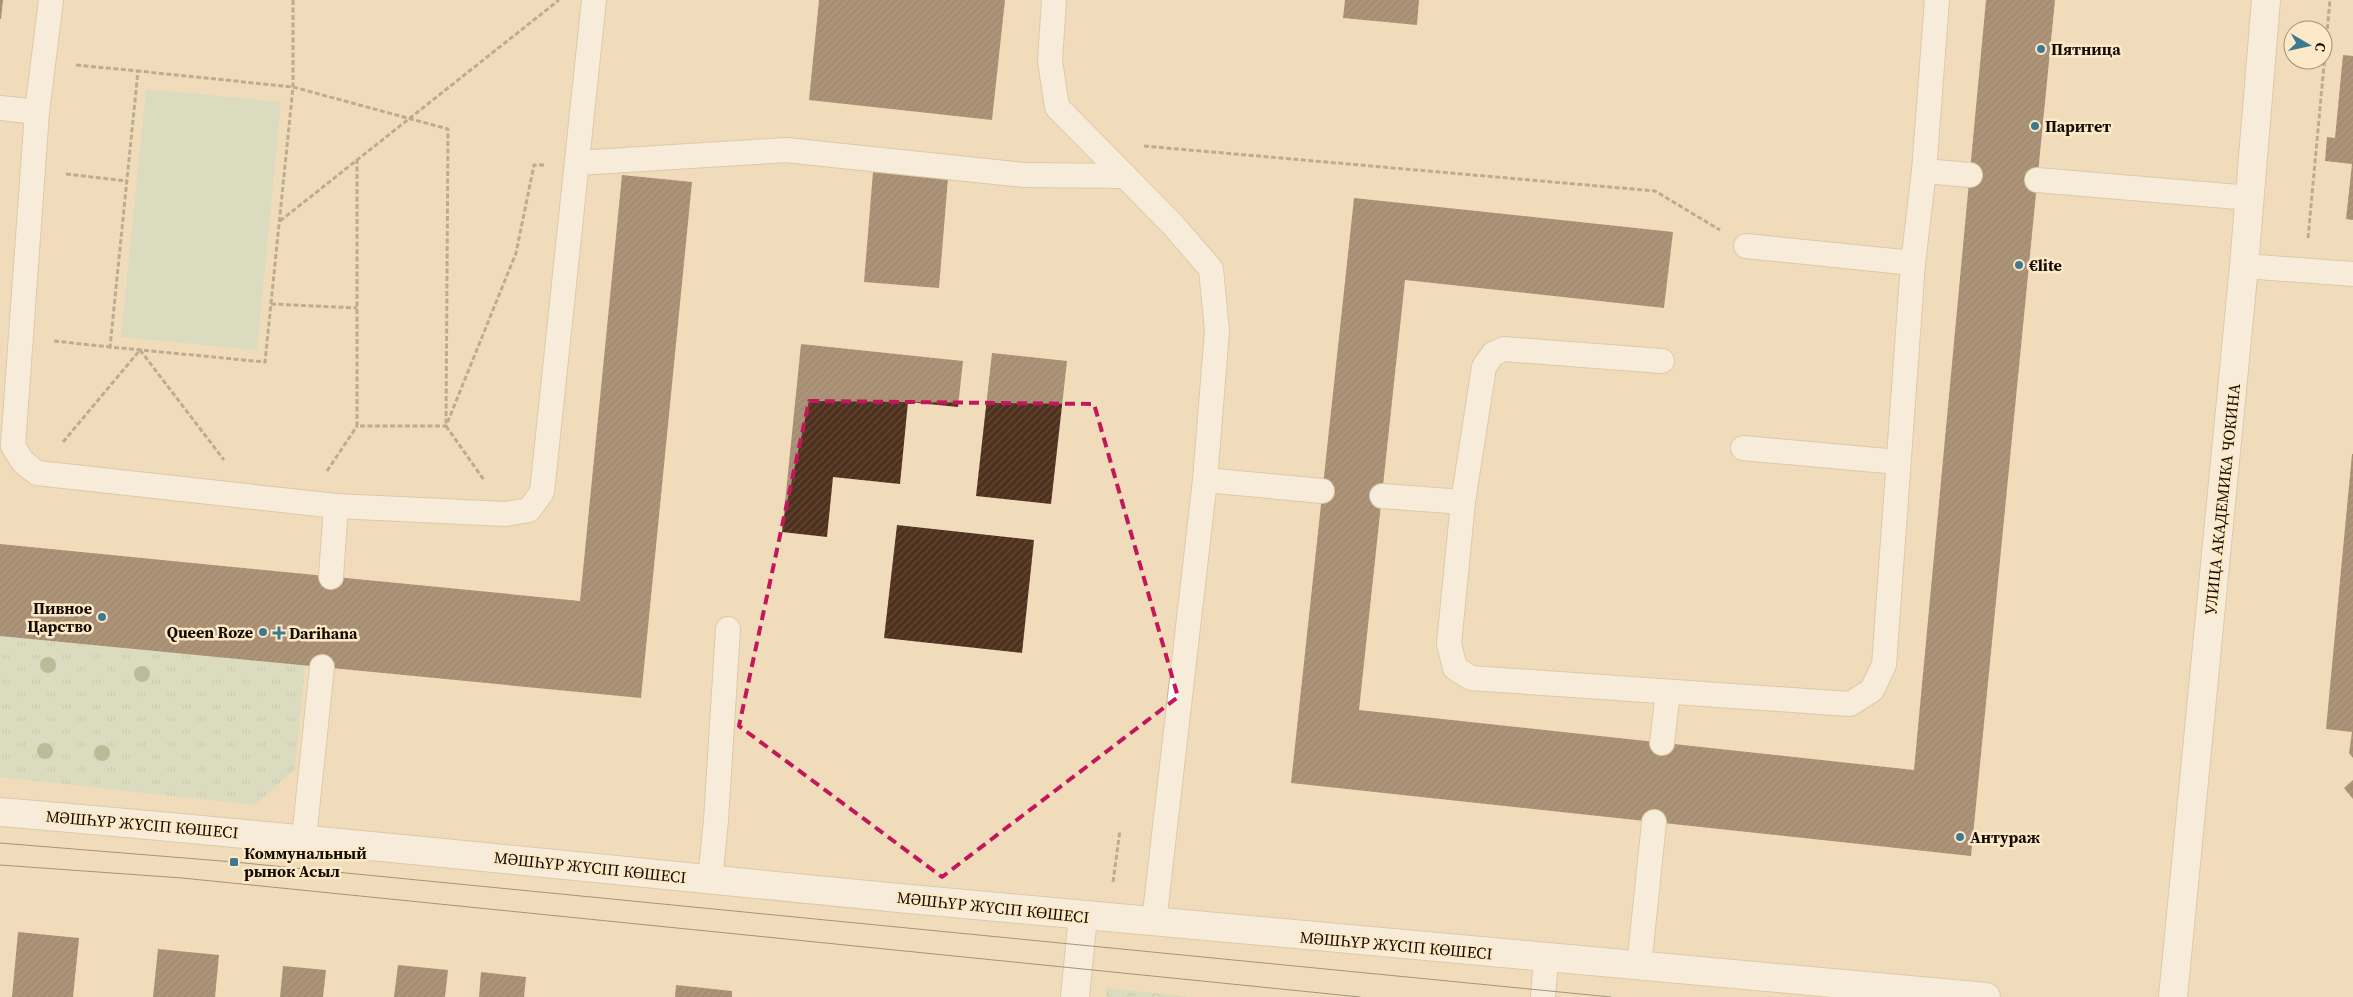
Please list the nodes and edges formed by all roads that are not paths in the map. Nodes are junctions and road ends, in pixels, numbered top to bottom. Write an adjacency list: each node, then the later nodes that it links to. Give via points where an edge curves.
1 (51, 0): 7 (lane)
2 (594, 0): 8 (lane)
3 (1054, 0): 11 (lane, via 1050,61 1057,107)
4 (1938, 0): 9 (lane)
5 (2266, 0): 13 (street, УЛИЦА АКАДЕМИКА ЧОКИНА)
6 (0, 108): 7 (lane)
7 (37, 112): 25 (lane, via 13,446 24,462 37,473)
8 (577, 163): 11 (lane, via 786,150 1024,175); 25 (lane, via 542,492 528,510 506,514)
9 (1924, 171): 10 (lane); 15 (lane)
10 (1970, 175)
11 (1125, 176): 21 (lane, via 1211,269 1217,331)
12 (2038, 180): 13 (lane)
13 (2250, 198): 16 (street, УЛИЦА АКАДЕМИКА ЧОКИНА)
14 (1746, 246): 15 (lane)
15 (1913, 263): 20 (lane)
16 (2244, 266): 17 (lane); 42 (street, УЛИЦА АКАДЕМИКА ЧОКИНА)
17 (2353, 274)
18 (1662, 361): 24 (lane, via 1504,349 1493,354 1484,367)
19 (1742, 448): 20 (lane)
20 (1898, 462): 29 (lane, via 1884,665 1872,690 1850,704)
21 (1205, 480): 22 (lane); 36 (lane)
22 (1322, 491)
23 (1382, 496): 24 (lane)
24 (1463, 502): 29 (lane, via 1449,644 1455,668 1472,678)
25 (336, 506): 26 (lane)
26 (331, 576)
27 (728, 629): 34 (lane)
28 (322, 667): 33 (lane)
29 (1668, 692): 30 (lane)
30 (1662, 743)
31 (0, 812): 33 (street, МӘШҺҮР ЖҮСІП КӨШЕСІ)
32 (1654, 822): 38 (lane)
33 (304, 838): 34 (street, МӘШҺҮР ЖҮСІП КӨШЕСІ)
34 (710, 880): 35 (street, МӘШҺҮР ЖҮСІП КӨШЕСІ)
35 (1084, 916): 36 (street, МӘШҺҮР ЖҮСІП КӨШЕСІ); 39 (street)
36 (1154, 922): 37 (street, МӘШҺҮР ЖҮСІП КӨШЕСІ)
37 (1546, 959): 38 (street, МӘШҺҮР ЖҮСІП КӨШЕСІ); 40 (lane)
38 (1640, 967): 41 (street, МӘШҺҮР ЖҮСІП КӨШЕСІ)
39 (1075, 997)
40 (1543, 997)
41 (1986, 997)
42 (2173, 997)

